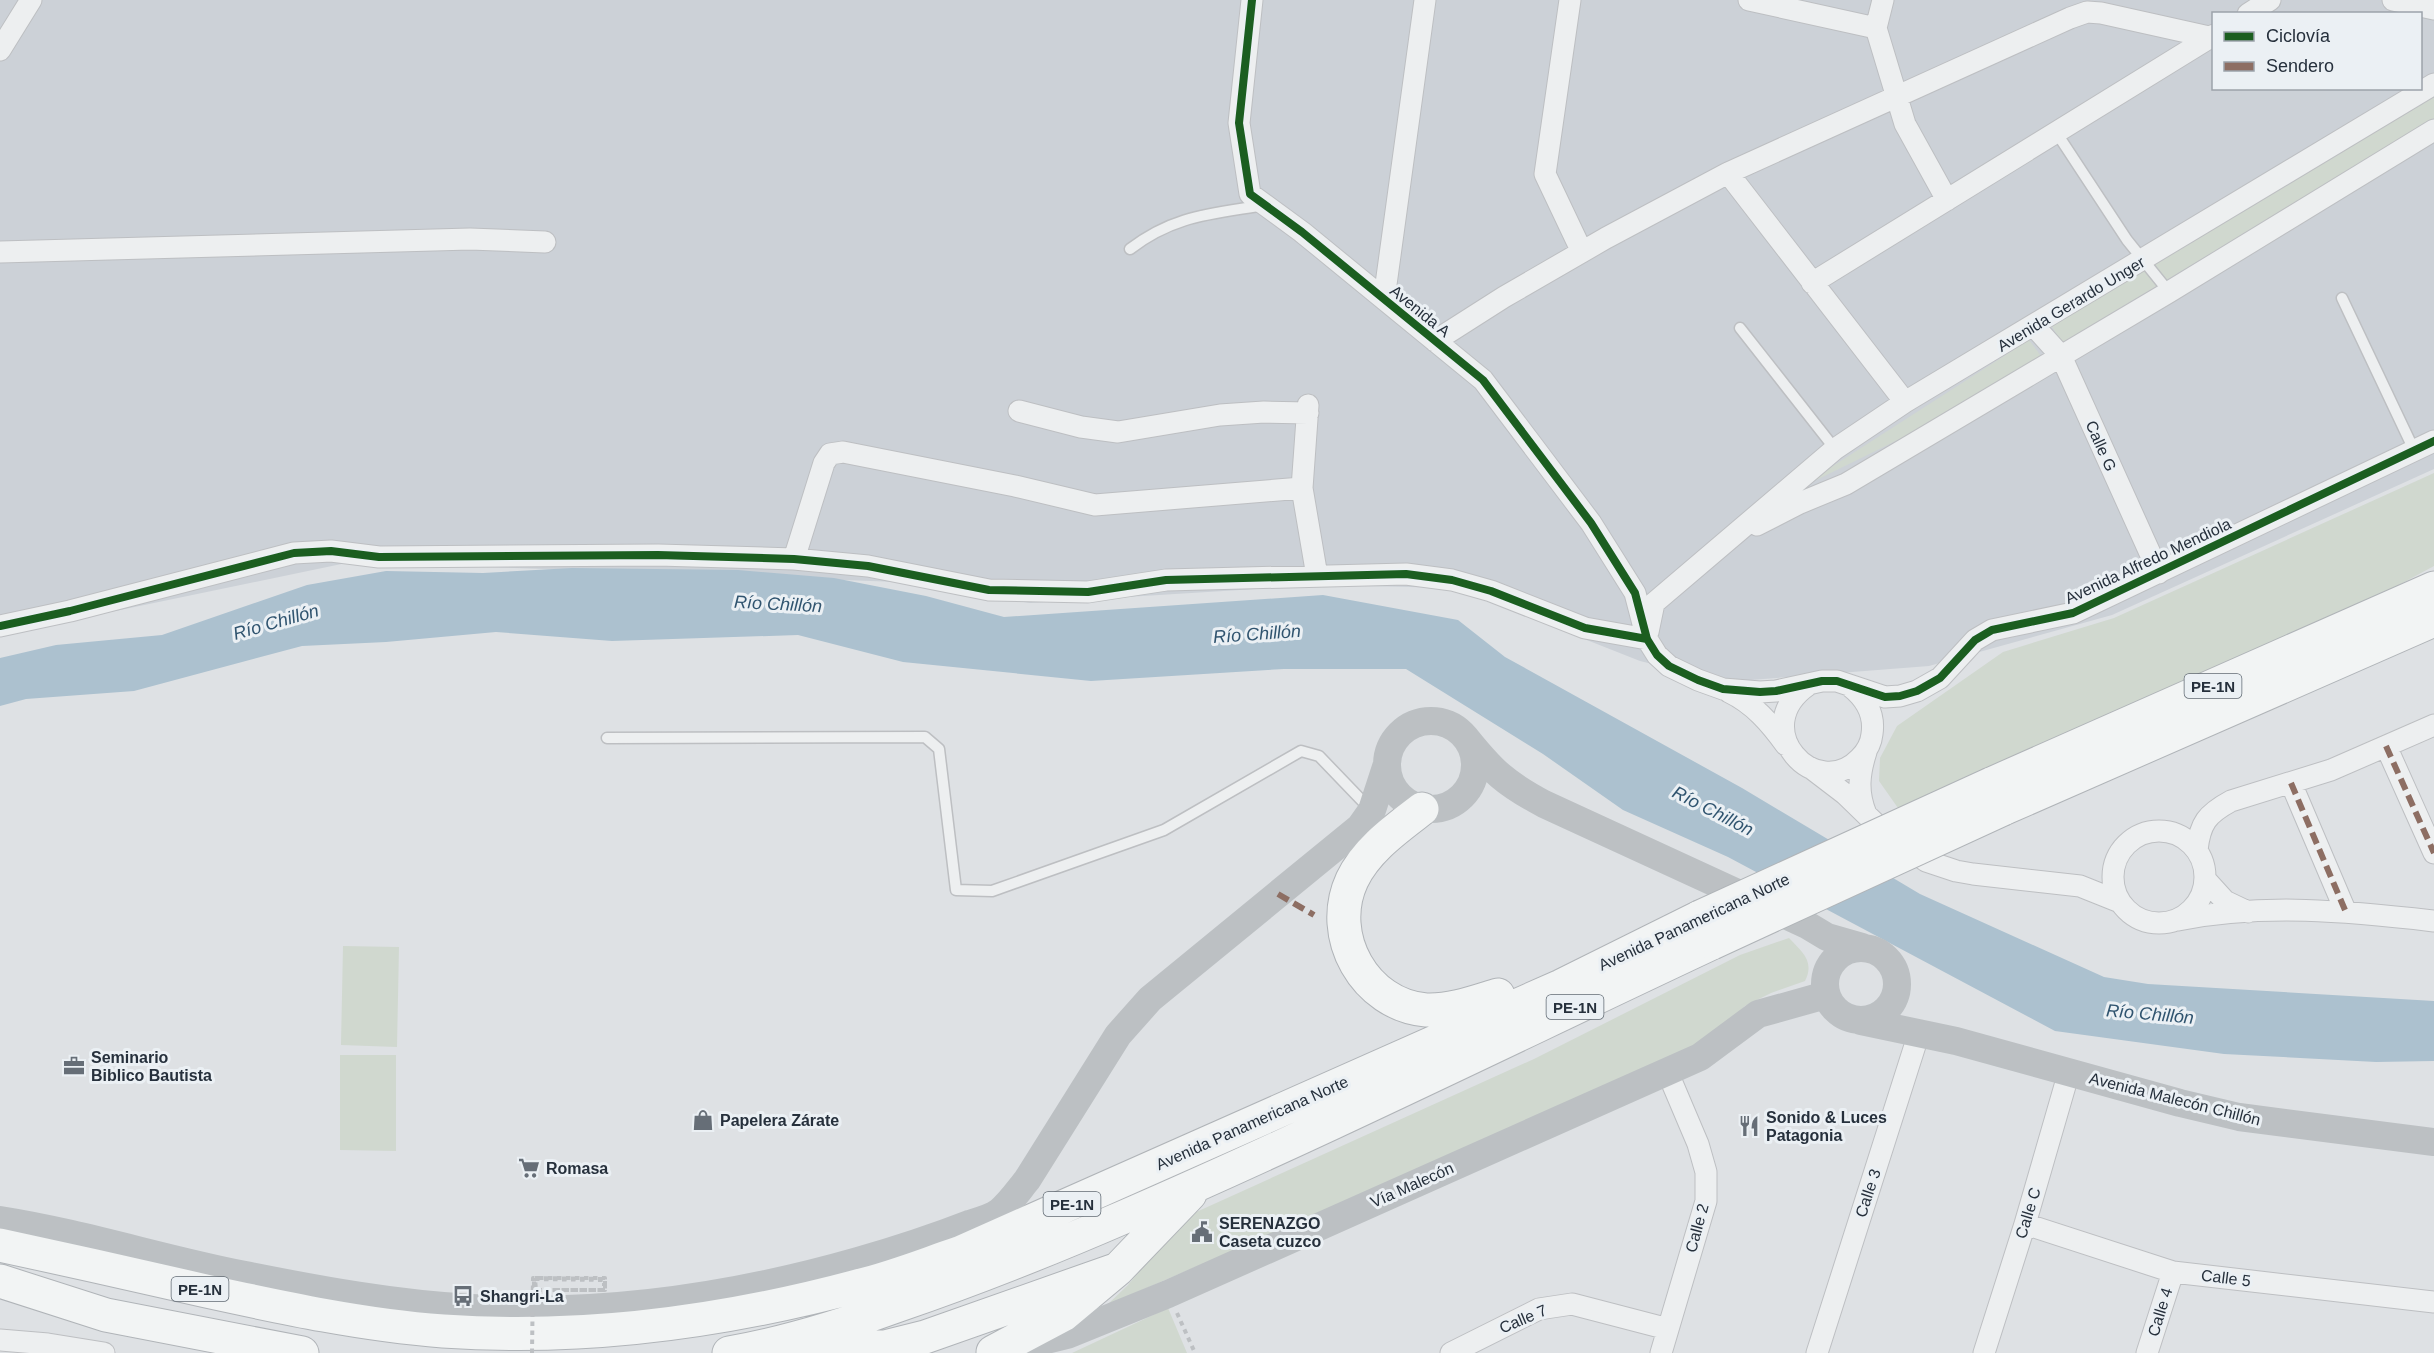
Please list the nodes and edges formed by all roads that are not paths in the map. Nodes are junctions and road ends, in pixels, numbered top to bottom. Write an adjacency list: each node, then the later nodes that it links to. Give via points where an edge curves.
1 (31, 0): 13 (street)
2 (1252, 0): 20 (street, Avenida A, via 1239,123 1250,194)
3 (1425, 0): 28 (street)
4 (1570, 0): 24 (street, via 1545,174)
5 (1749, 0): 11 (street)
6 (1883, 0): 11 (street)
7 (2270, 0): 10 (street)
8 (2393, 0): 9 (street)
9 (2434, 9)
10 (2251, 12)
11 (1876, 28): 15 (street)
12 (2211, 36): 15 (street, via 2087,12); 17 (street)
13 (0, 50)
14 (2434, 84): 25 (street, Avenida Gerardo Unger)
15 (1896, 96): 18 (street); 19 (street, via 1905,124)
16 (2434, 130): 27 (street, Avenida Gerardo Unger)
17 (2056, 132): 19 (street); 25 (lane)
18 (1728, 173): 24 (street); 26 (street)
19 (1947, 200): 26 (street)
20 (1265, 205): 22 (lane, via 1168,225); 28 (street, Avenida A)
21 (545, 242): 23 (street, via 470,239)
22 (1130, 249)
23 (0, 252)
24 (1582, 252): 32 (street)
25 (2142, 261): 27 (lane); 30 (street, Avenida Gerardo Unger)
26 (1812, 283): 34 (street)
27 (2169, 292): 33 (street, Avenida Gerardo Unger)
28 (1384, 298): 32 (street, Avenida A)
29 (2342, 298): 38 (lane)
30 (2034, 326): 33 (street, Calle G); 34 (street, Avenida Gerardo Unger)
31 (1740, 328): 37 (lane)
32 (1435, 341): 47 (street, Avenida A, via 1483,381 1591,523 1635,593)
33 (2061, 356): 40 (street, Avenida Gerardo Unger, via 1846,484); 42 (street, Calle G)
34 (1905, 402): 37 (street, Avenida Gerardo Unger)
35 (1019, 411): 39 (street, via 1118,432 1220,415 1308,409)
36 (2434, 441): 38 (street, Avenida Alfredo Mendiola)
37 (1835, 449): 40 (street, Avenida Gerardo Unger)
38 (2414, 450): 42 (street, Avenida Alfredo Mendiola)
39 (1302, 488): 41 (street, via 1095,505 843,452 830,454 824,463); 43 (street)
40 (1722, 543): 47 (street, Avenida Gerardo Unger, via 1654,603)
41 (795, 559): 43 (street, via 867,566 989,590 1088,592 1166,580); 46 (street, via 294,554)
42 (2159, 573): 49 (street, Avenida Alfredo Mendiola, via 2073,613 1992,630 1975,640 1940,678 1917,691 1885,697)
43 (1317, 576): 47 (street, via 1406,574 1452,580 1585,628)
44 (2434, 588): 60 (highway, Avenida Panamericana Norte / PE-1N)
45 (2434, 620): 60 (highway, Avenida Panamericana Norte / PE-1N)
46 (0, 626)
47 (1647, 639): 50 (street, Avenida Alfredo Mendiola, via 1669,666)
48 (1808, 685): 49 (street, Avenida Alfredo Mendiola, via 1829,681); 50 (street, Avenida Alfredo Mendiola, via 1760,692); 55 (street, via 1796,693 1785,712 1783,734)
49 (1850, 687): 56 (street, via 1870,708 1872,738)
50 (1723, 689): 55 (street, via 1752,705)
51 (2434, 725): 54 (street)
52 (1465, 737): 57 (main road, via 1443,722 1417,723 1395,739); 61 (main road, via 1472,747 1475,771 1472,783); 62 (main road, via 1496,774)
53 (607, 738): 64 (lane, via 925,736 939,749 956,890 992,891 1164,830 1301,751 1319,756)
54 (2386, 746): 59 (street); 67 (street)
55 (1788, 747): 58 (street, via 1797,760)
56 (1866, 752): 58 (street, via 1841,770); 65 (street, via 1859,779)
57 (1387, 764): 63 (main road, via 1393,788 1410,805); 64 (main road)
58 (1810, 768): 65 (street)
59 (2291, 783): 66 (street, via 2242,796 2219,807 2199,832); 72 (street)
60 (1997, 796): 77 (highway, Avenida Panamericana Norte / PE-1N, bridge)
61 (1457, 802): 62 (main road, via 1497,795); 63 (main road)
62 (1544, 804): 76 (main road)
63 (1422, 809): 80 (highway, via 1369,855 1348,890 1346,935 1363,976 1385,997 1426,1010 1455,1007 1529,987)
64 (1372, 810): 90 (main road, via 1360,827 1132,1017 1027,1180)
65 (1867, 814): 70 (street, via 1926,861 1973,874)
66 (2197, 850): 68 (street, via 2185,838 2154,830 2126,844); 69 (street)
67 (2434, 853)
68 (2117, 857): 70 (street, via 2084,877); 71 (street, via 2112,873)
69 (2205, 879): 73 (street, via 2225,901); 75 (street, via 2195,906)
70 (2052, 883): 71 (street, via 2079,886)
71 (2120, 903): 75 (street, via 2142,921)
72 (2344, 910): 73 (street, via 2286,908); 74 (street)
73 (2248, 912): 75 (street)
74 (2434, 921)
75 (2171, 922)
76 (1807, 925): 78 (main road, via 1836,941); 81 (main road, via 1818,946)
77 (1706, 930): 80 (highway, Avenida Panamericana Norte / PE-1N); 89 (highway, Avenida Panamericana Norte / PE-1N)
78 (1862, 947): 79 (main road, via 1883,954); 81 (main road, via 1840,954 1826,972)
79 (1896, 973): 82 (main road, via 1898,984 1891,1006 1883,1014); 84 (main road, Avenida Malecón Chillón, via 1908,1000 1923,1019)
80 (1562, 986): 87 (highway, Avenida Panamericana Norte / PE-1N)
81 (1826, 989): 82 (main road, via 1831,1005 1850,1019); 85 (main road, Vía Malecón, via 1758,1014 1712,1050)
82 (1861, 1021): 83 (main road, Avenida Malecón Chillón)
83 (1919, 1033): 84 (main road, Avenida Malecón Chillón); 110 (street, Calle 3)
84 (1956, 1041): 86 (main road, Avenida Malecón Chillón)
85 (1667, 1071): 100 (street, Calle 2, via 1706,1172 1706,1201); 102 (main road, Vía Malecón, via 1168,1294 1067,1335)
86 (2069, 1072): 88 (main road, Avenida Malecón Chillón, via 2239,1117); 92 (street, Calle C)
87 (1303, 1099): 90 (highway, via 1117,1162); 93 (highway, Avenida Panamericana Norte / PE-1N, via 959,1253 863,1285 754,1311 636,1329 553,1334 464,1332 356,1321)
88 (2434, 1142)
89 (1199, 1184): 94 (highway); 106 (highway, Avenida Panamericana Norte / PE-1N, via 974,1280 847,1323)
90 (997, 1214): 91 (main road, via 871,1257 778,1283 679,1301 551,1310 441,1306 308,1287)
91 (0, 1220)
92 (2025, 1224): 95 (street, Calle 5); 111 (street, Calle C)
93 (0, 1245)
94 (1118, 1269): 102 (highway, via 1063,1315); 107 (highway, via 925,1337 885,1347)
95 (2173, 1272): 97 (street, Calle 5); 112 (street, Calle 4)
96 (0, 1281): 99 (highway)
97 (2434, 1302)
98 (0, 1303): 99 (highway)
99 (115, 1316): 104 (highway); 105 (highway)
100 (1668, 1329): 108 (street, Calle 7, via 1572,1304 1539,1309); 109 (street, Calle 2)
101 (0, 1340): 103 (street)
102 (990, 1352)
103 (104, 1353)
104 (201, 1353)
105 (302, 1353)
106 (729, 1353)
107 (801, 1353)
108 (1451, 1353)
109 (1661, 1353)
110 (1817, 1353)
111 (1984, 1353)
112 (2147, 1353)

